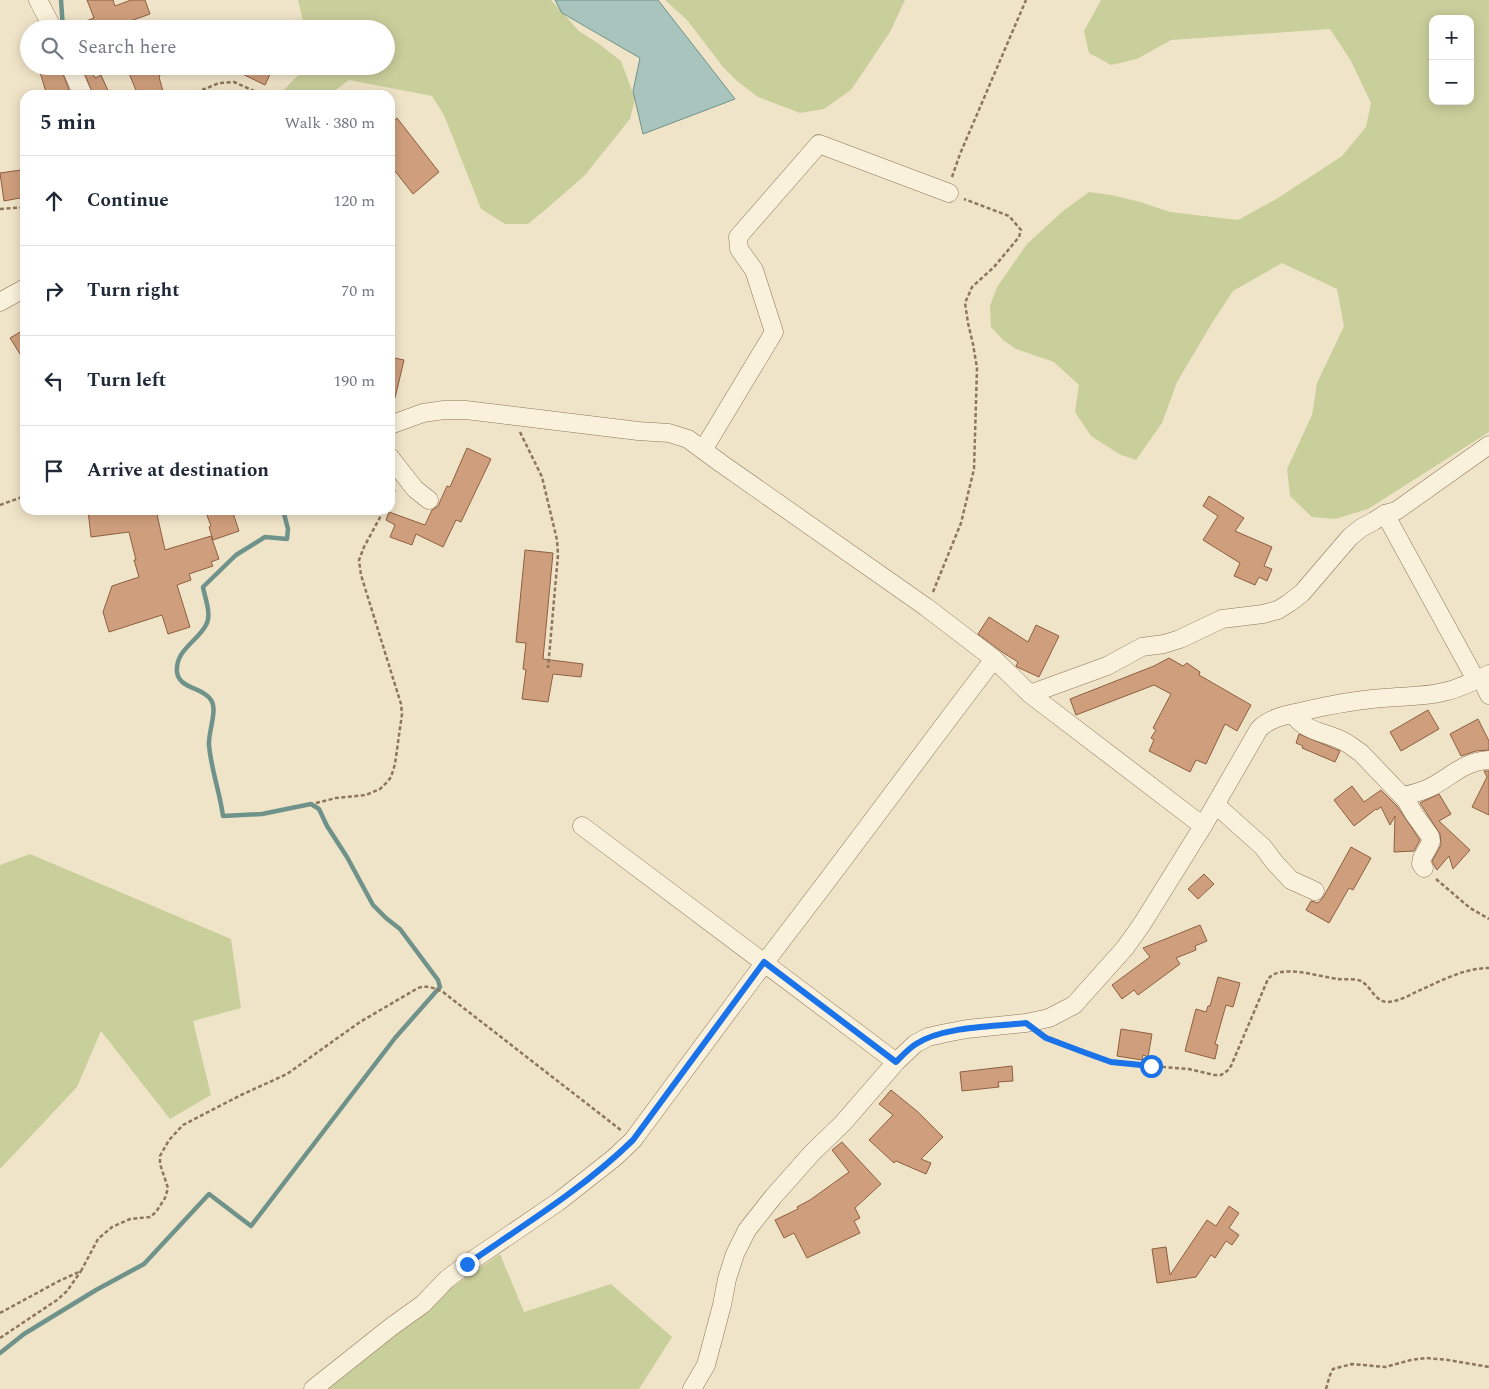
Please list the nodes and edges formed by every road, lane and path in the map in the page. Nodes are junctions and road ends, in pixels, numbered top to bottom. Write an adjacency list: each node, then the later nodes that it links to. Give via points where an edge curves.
1 (38, 0): 3 (street)
2 (1026, 0): 8 (path, via 960,154)
3 (48, 20)
4 (74, 75): 5 (street)
5 (81, 90)
6 (202, 90): 7 (path, via 219,83 234,82)
7 (252, 90)
8 (949, 194): 16 (street, via 819,144 738,237 739,249 754,270 774,332); 23 (path, via 1009,216 1021,230 1019,238 972,287 965,303 977,368 974,469 961,523)
9 (20, 207): 10 (path)
10 (0, 209)
11 (20, 291): 12 (street)
12 (0, 302)
13 (511, 416): 14 (street, via 444,410); 16 (street, via 669,433 688,439); 25 (path, via 542,477 557,540)
14 (395, 423)
15 (1489, 445): 21 (street, via 1396,511)
16 (703, 450): 23 (street)
17 (395, 464): 19 (street, via 414,489)
18 (20, 498): 20 (path)
19 (429, 500)
20 (0, 505)
21 (1385, 514): 26 (street); 27 (street, via 1350,537 1302,592 1278,610 1222,619 1180,639 1142,647 1107,666)
22 (381, 515): 32 (path, via 359,560 361,576 401,704 396,764 392,777 380,789 366,795)
23 (926, 607): 24 (street)
24 (994, 659): 27 (street); 39 (street)
25 (548, 668)
26 (1482, 677): 28 (street); 29 (street, via 1442,693 1344,702)
27 (1030, 694): 35 (street)
28 (1489, 695)
29 (1293, 714): 31 (street, via 1304,726 1340,739 1361,753); 33 (street, via 1270,720 1259,729)
30 (1489, 760): 31 (street, via 1474,762 1431,787)
31 (1403, 796): 36 (street, via 1430,836 1431,841 1422,858)
32 (316, 803)
33 (1216, 805): 35 (street); 37 (street, via 1262,847 1291,880)
34 (582, 826): 39 (street)
35 (1203, 826): 41 (street, via 1142,924 1105,972 1062,1012)
36 (1424, 868): 38 (path, via 1470,908)
37 (1315, 891)
38 (1489, 919)
39 (764, 962): 42 (street); 43 (street)
40 (1489, 968): 41 (path, via 1450,977 1403,999 1388,1002 1378,1000 1362,982 1290,971 1277,972 1268,979 1231,1066 1227,1071 1214,1075 1189,1069 1111,1062 1046,1038)
41 (1026, 1023): 42 (street, via 966,1029 928,1037)
42 (896, 1062): 49 (street, via 843,1123 772,1196 747,1230 732,1263 706,1365)
43 (633, 1140): 44 (path, via 443,992 424,986 360,1022 287,1074 183,1125 160,1156 168,1188 156,1212 150,1217 121,1222 102,1234); 48 (street, via 558,1202 447,1279 423,1304)
44 (80, 1271): 45 (path); 46 (path, via 57,1300)
45 (0, 1313)
46 (0, 1338)
47 (1489, 1367): 50 (path, via 1426,1358 1385,1367 1352,1364 1333,1369)
48 (313, 1389)
49 (692, 1389)
50 (1326, 1389)

